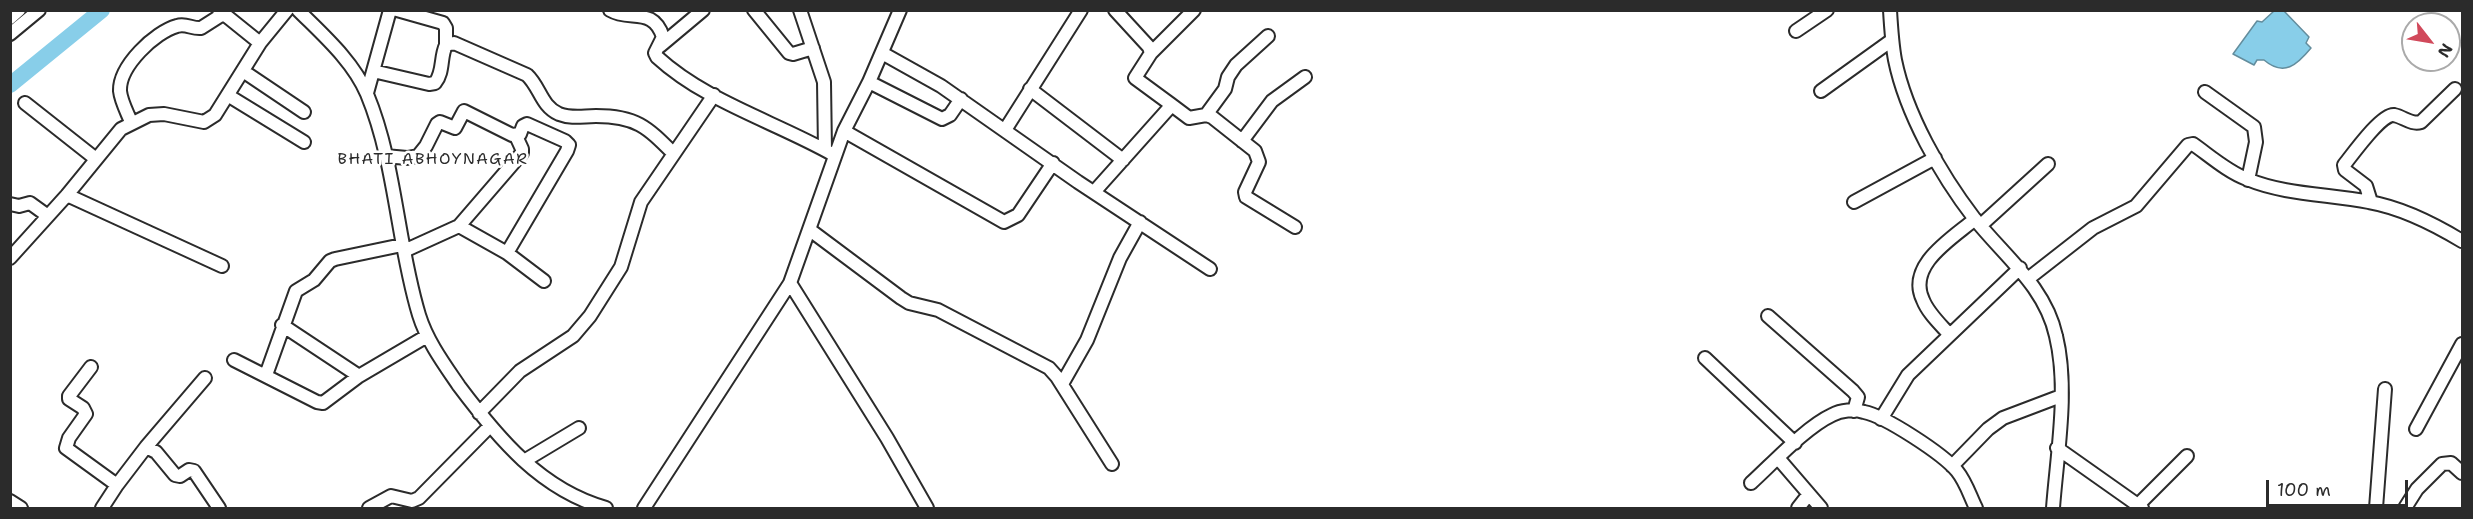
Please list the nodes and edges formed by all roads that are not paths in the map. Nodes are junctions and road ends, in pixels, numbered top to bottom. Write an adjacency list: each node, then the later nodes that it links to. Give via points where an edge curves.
1 (19, 10): 20 (street)
2 (39, 10): 22 (street)
3 (287, 10): 25 (street)
4 (298, 10): 39 (street, via 347,62)
5 (390, 10): 32 (street)
6 (397, 10): 19 (street)
7 (610, 10): 18 (street, via 622,15)
8 (703, 10): 27 (street)
9 (754, 10): 28 (street, via 789,52)
10 (900, 10): 29 (street)
11 (1081, 10): 35 (street)
12 (1115, 10): 30 (street)
13 (1194, 10): 30 (street)
14 (1827, 10): 21 (street)
15 (1890, 10): 24 (street)
16 (221, 12): 25 (street); 47 (street, via 201,28 172,28 130,62 120,88)
17 (803, 12): 28 (street)
18 (644, 13): 27 (street, via 662,32)
19 (444, 17): 26 (street)
20 (10, 18)
21 (1796, 31)
22 (10, 34)
23 (1268, 36): 46 (street, via 1236,65)
24 (1892, 40): 37 (street); 56 (street, via 1902,86)
25 (260, 43): 31 (street)
26 (446, 45): 32 (street, via 440,78 435,83); 54 (street, via 454,43 527,75 543,101 560,114 634,121 651,131)
27 (657, 48): 40 (street, via 655,53 660,60)
28 (813, 48): 53 (street, via 824,82)
29 (882, 53): 34 (street); 42 (street)
30 (1151, 53): 44 (street, via 1135,78)
31 (243, 71): 41 (street); 45 (street)
32 (373, 71): 39 (street)
33 (1305, 77): 51 (street, via 1272,101)
34 (869, 82): 42 (street, via 942,119 950,115); 49 (street)
35 (1030, 89): 48 (street); 58 (street)
36 (2455, 89): 65 (street, via 2421,122 2394,115 2384,118 2344,165 2366,186)
37 (1821, 90)
38 (2205, 92): 61 (street, via 2254,127 2256,142)
39 (366, 93): 55 (street)
40 (714, 95): 53 (street); 54 (street)
41 (229, 96): 47 (street, via 215,115 204,122 164,114); 52 (street)
42 (961, 99): 48 (street)
43 (25, 103): 57 (street)
44 (1169, 103): 46 (street, via 1190,118); 58 (street, via 1168,110)
45 (304, 112)
46 (1206, 115): 51 (street)
47 (131, 122): 57 (street)
48 (1005, 130): 59 (street)
49 (844, 131): 53 (street); 59 (street, via 1004,222 1018,215)
50 (516, 136): 55 (street, via 464,111 455,128 437,124 418,156); 70 (street, via 522,153); 75 (street, via 527,124 568,145)
51 (1242, 141): 71 (street, via 1255,152 1259,162 1246,196)
52 (304, 142)
53 (830, 152): 72 (street)
54 (673, 153): 98 (street, via 641,202 621,267 591,316 559,347 520,371)
55 (385, 156): 74 (street)
56 (1935, 158): 64 (street); 69 (street)
57 (96, 159): 63 (street)
58 (1122, 160): 62 (street)
59 (1053, 163): 62 (street)
60 (2048, 164): 69 (street)
61 (2248, 180): 65 (street); 80 (street, via 2193,144 2188,145 2136,206 2093,228)
62 (1094, 192): 68 (street)
63 (67, 195): 67 (street); 77 (street)
64 (1854, 202)
65 (2371, 202): 73 (street, via 2412,215)
66 (10, 204): 67 (street, via 30,203)
67 (48, 216): 76 (street)
68 (1140, 222): 79 (street); 94 (street, via 1119,258 1088,340)
69 (1978, 222): 78 (street); 85 (street, via 1926,263 1919,282 1924,303)
70 (459, 226): 74 (street); 75 (street)
71 (1294, 227)
72 (810, 230): 82 (street); 94 (street, via 909,303 938,310 1041,362)
73 (2463, 241)
74 (403, 248): 84 (street, via 330,261 315,280 296,291); 86 (street)
75 (507, 254): 81 (street)
76 (10, 258)
77 (222, 266)
78 (2020, 268): 80 (street); 85 (street)
79 (1210, 269)
80 (2029, 278): 96 (street, via 2056,335)
81 (544, 281)
82 (790, 283): 125 (street); 126 (street)
83 (1768, 316): 97 (street, via 1853,391 1858,397)
84 (282, 325): 91 (street); 92 (street)
85 (1949, 334): 99 (street, via 1908,375)
86 (427, 336): 92 (street); 98 (street)
87 (2463, 344): 102 (street)
88 (1705, 358): 103 (street)
89 (234, 360): 91 (street)
90 (91, 368): 113 (street, via 69,396 86,414 66,448)
91 (266, 375): 92 (street, via 323,403)
92 (359, 376)
93 (205, 378): 104 (street)
94 (1062, 384): 109 (street)
95 (2385, 389): 131 (street)
96 (2061, 396): 105 (street); 110 (street, via 2003,418)
97 (1854, 411): 99 (street); 103 (street, via 1832,415)
98 (479, 412): 100 (street)
99 (1881, 419): 110 (street)
100 (490, 426): 108 (street); 115 (street, via 419,498)
101 (579, 428): 108 (street)
102 (2416, 429)
103 (1795, 443): 107 (street)
104 (146, 447): 113 (street); 117 (street, via 156,452 175,475 194,471)
105 (2057, 448): 118 (street); 130 (street)
106 (2187, 456): 118 (street)
107 (1778, 458): 112 (street); 114 (street)
108 (524, 461): 124 (street, via 570,495)
109 (1112, 464)
110 (1952, 466): 129 (street, via 1963,479)
111 (2463, 473): 132 (street, via 2451,463 2442,464 2417,489)
112 (1751, 483)
113 (117, 484): 120 (street)
114 (1809, 494): 127 (street); 128 (street)
115 (404, 498): 122 (street, via 391,496); 123 (street)
116 (10, 501): 119 (street)
117 (216, 503): 121 (street)
118 (2140, 507)
119 (21, 508)
120 (102, 508)
121 (226, 508)
122 (369, 508)
123 (413, 508)
124 (606, 508)
125 (641, 508)
126 (927, 508)
127 (1798, 508)
128 (1821, 508)
129 (1976, 508)
130 (2053, 508)
131 (2376, 508)
132 (2405, 508)

